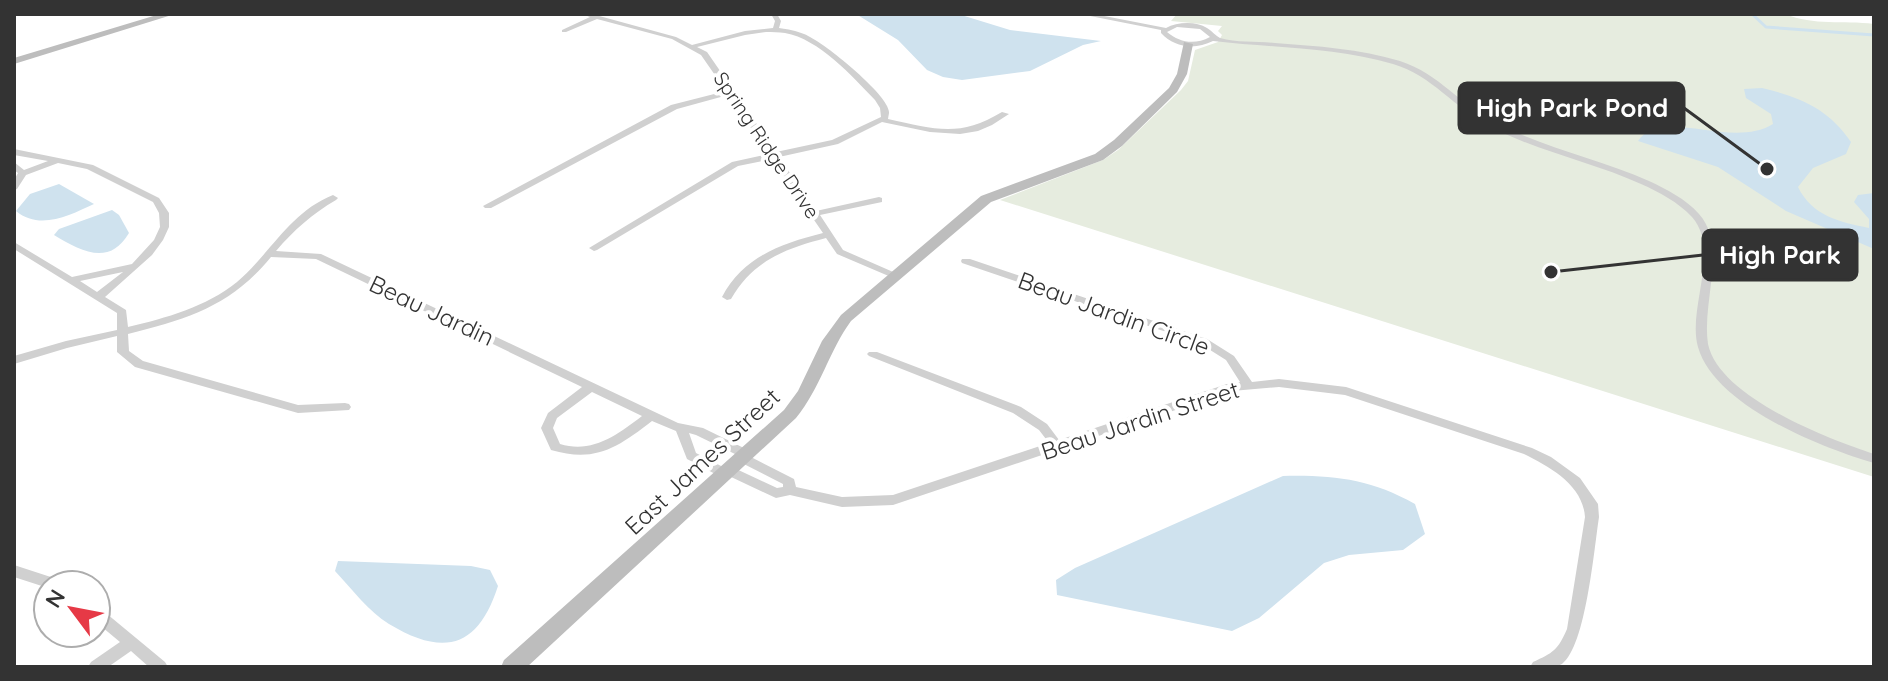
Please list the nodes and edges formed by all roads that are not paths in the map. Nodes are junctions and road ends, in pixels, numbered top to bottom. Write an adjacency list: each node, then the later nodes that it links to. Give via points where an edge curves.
1 (170, 14): 12 (street)
2 (585, 14): 5 (street, Spring Ridge Drive)
3 (774, 14): 6 (street)
4 (1083, 14): 7 (street)
5 (600, 16): 8 (street); 11 (street, Spring Ridge Drive)
6 (776, 28): 11 (street); 15 (street, via 831,51 882,104)
7 (1164, 29): 9 (street, via 1202,27); 10 (street, via 1167,38)
8 (564, 31)
9 (1213, 39): 10 (street); 46 (street, via 1351,52 1415,69 1440,82 1491,124 1634,179 1682,204 1707,237 1702,333 1713,365 1753,405 1817,439)
10 (1188, 44): 32 (street, East James Street, via 1173,90 1118,143 1099,157 986,199)
11 (691, 47): 13 (street, Spring Ridge Drive, via 704,54)
12 (14, 61)
13 (731, 92): 17 (street, Spring Ridge Drive); 24 (street, via 674,107)
14 (1005, 114): 15 (street, via 960,134)
15 (882, 120): 17 (street, via 835,142)
16 (14, 152): 18 (street)
17 (773, 154): 25 (street, Spring Ridge Drive); 28 (street, via 715,173)
18 (60, 159): 20 (street); 31 (street, via 90,167 163,207 167,218 160,240)
19 (14, 165): 20 (street)
20 (23, 173): 21 (street)
21 (14, 187)
22 (333, 198): 29 (street, via 295,221)
23 (879, 200): 25 (street)
24 (488, 206)
25 (813, 214): 26 (street, Spring Ridge Drive)
26 (828, 235): 32 (street, Spring Ridge Drive, via 840,252); 35 (street, via 771,255 732,282)
27 (14, 245): 33 (street)
28 (594, 248)
29 (267, 254): 36 (street, via 242,283 218,299); 40 (street, Beau Jardin, via 318,256)
30 (966, 261): 39 (street, Beau Jardin Circle, via 1203,341 1230,358)
31 (132, 266): 33 (street); 34 (street)
32 (895, 275): 45 (street, East James Street, via 835,329 801,402)
33 (72, 280): 34 (street)
34 (99, 296): 36 (street, via 122,312)
35 (727, 297)
36 (122, 330): 38 (street); 41 (street, via 123,352 139,364 298,409)
37 (873, 354): 44 (street, via 1017,410 1043,427)
38 (14, 360)
39 (1248, 385): 44 (street, Beau Jardin Street); 54 (street, Beau Jardin Street, via 1303,384 1365,397 1528,451 1575,481 1591,504 1592,517 1574,629 1566,649)
40 (592, 386): 42 (street, Beau Jardin); 42 (street, via 552,416 547,428 555,447 579,453 597,450)
41 (345, 407)
42 (652, 415): 43 (street, Beau Jardin)
43 (681, 429): 45 (street, Beau Jardin, via 699,431); 47 (street, via 691,456)
44 (1057, 446): 48 (street, Beau Jardin Street, via 893,500 842,502)
45 (742, 455): 47 (street, East James Street); 48 (street, Beau Jardin, via 789,482)
46 (1874, 459)
47 (726, 471): 48 (street, via 768,490); 53 (street, East James Street)
48 (790, 490)
49 (112, 626): 50 (street)
50 (132, 642): 51 (street); 52 (street)
51 (96, 667)
52 (160, 667)
53 (512, 667)
54 (1538, 667)

